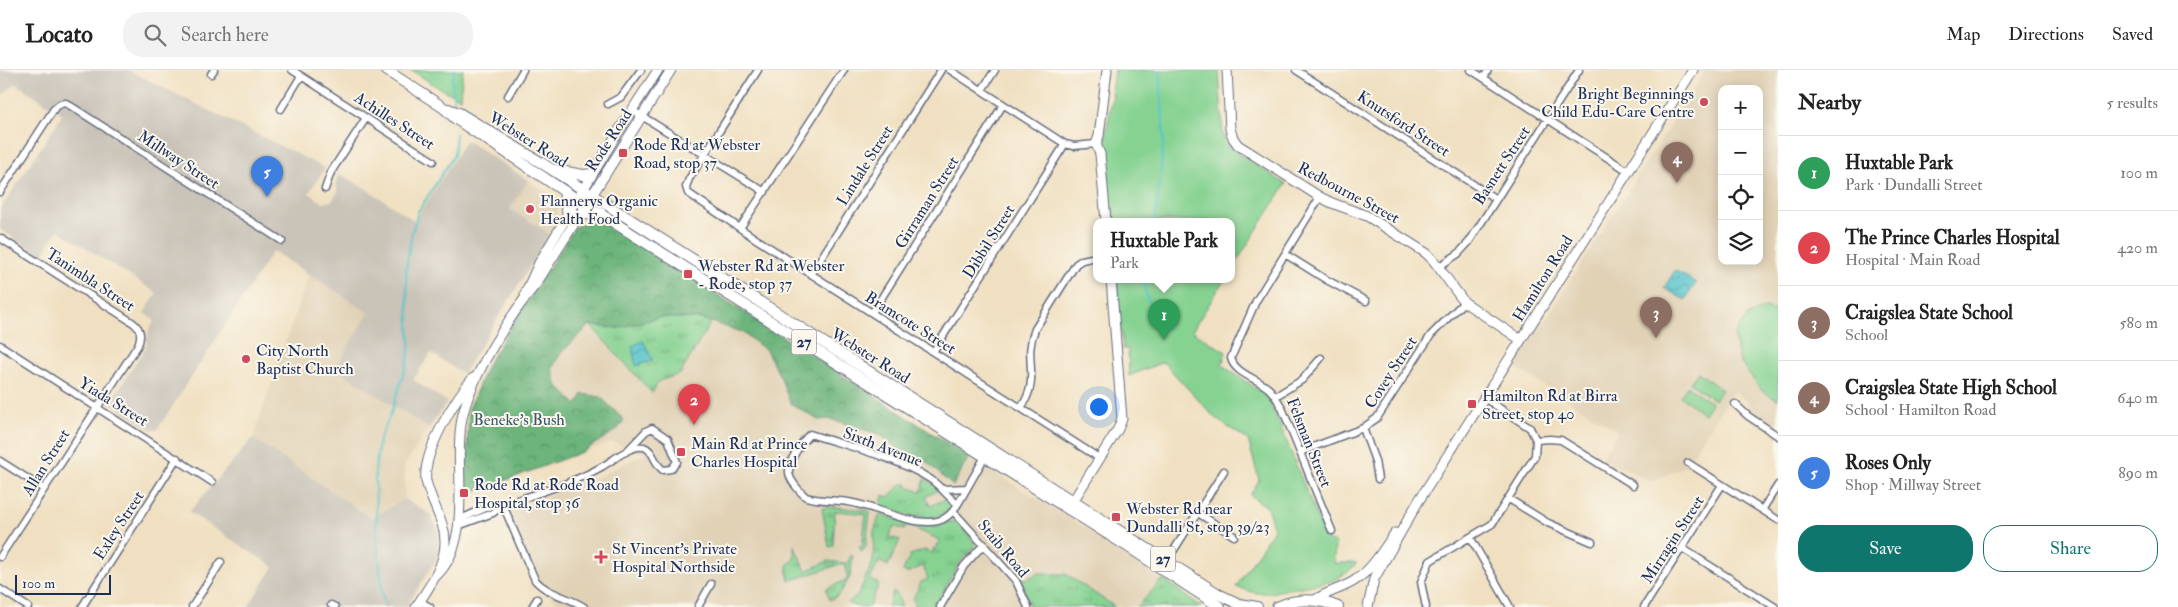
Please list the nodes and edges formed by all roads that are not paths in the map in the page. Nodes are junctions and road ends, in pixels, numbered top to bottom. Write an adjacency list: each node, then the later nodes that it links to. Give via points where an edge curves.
1 (292, 70): 19 (street, Achilles Street)
2 (386, 70): 25 (main road, Webster Road / 27)
3 (523, 70): 22 (street)
4 (641, 70): 23 (street, via 621,97)
5 (658, 70): 27 (main road, Rode Road)
6 (671, 70): 28 (main road, Rode Road)
7 (758, 70): 33 (street)
8 (844, 70): 41 (street)
9 (941, 70): 54 (street, Lindale Street)
10 (950, 70): 21 (street)
11 (995, 70): 21 (street)
12 (1107, 70): 32 (main road)
13 (1227, 70): 43 (main road, Redbourne Street, via 1230,129 1235,142)
14 (1296, 70): 44 (street, Knutsford Street)
15 (1471, 70): 20 (street)
16 (1488, 70): 20 (street)
17 (1579, 70): 30 (street, Basnett Street)
18 (1693, 70): 36 (main road, Hamilton Road)
19 (301, 76): 26 (street); 29 (street, Achilles Street)
20 (1484, 78): 30 (street)
21 (982, 90): 24 (street)
22 (508, 96)
23 (608, 104)
24 (1003, 105): 31 (street); 58 (street, Girraman Street)
25 (444, 108): 35 (main road, Webster Road / 27, via 459,113); 39 (main road, Webster Road / 27, via 456,120)
26 (281, 109)
27 (632, 110): 28 (street); 37 (main road, Rode Road)
28 (641, 115): 33 (street); 42 (main road, Rode Road)
29 (366, 118): 34 (street, Achilles Street); 38 (street, via 331,172)
30 (1547, 119): 36 (street); 44 (street, Basnett Street)
31 (1065, 144): 32 (street); 61 (street, Dibbil Street)
32 (1096, 144): 47 (main road, via 1100,154)
33 (704, 154): 41 (street); 48 (street, Bramcote Street, via 686,189)
34 (433, 162)
35 (552, 170): 37 (main road); 42 (main road, Webster Road / 27)
36 (1628, 171): 59 (main road, Hamilton Road)
37 (592, 174): 42 (main road, Rode Road)
38 (325, 189)
39 (564, 190): 42 (main road, Webster Road / 27); 46 (main road)
40 (0, 192): 50 (street, Millway Street, via 54,109 60,104 68,104)
41 (765, 192): 48 (street)
42 (584, 197): 45 (main road, Webster Road / 27); 46 (main road, Rode Road); 74 (main road, Webster Road / 27)
43 (1320, 197): 51 (street, Felsman Street); 53 (main road, Redbourne Street, via 1367,216 1426,253)
44 (1496, 199): 53 (street, Basnett Street, via 1465,247)
45 (600, 213): 46 (main road); 74 (main road, Webster Road / 27)
46 (573, 216): 63 (main road, Rode Road, via 539,263 522,302)
47 (1106, 218)
48 (740, 228): 54 (street, Bramcote Street)
49 (0, 238): 67 (street, Tanimbla Street, via 140,330 138,345)
50 (282, 241)
51 (1285, 254): 56 (street); 64 (street, Felsman Street, via 1256,300 1231,358 1236,367)
52 (1093, 258): 68 (street, via 1076,264 1035,329 1030,340 1032,384)
53 (1438, 266): 57 (main road, Redbourne Street)
54 (811, 274): 58 (street, Bramcote Street)
55 (1111, 283): 76 (main road, via 1122,413 1118,429)
56 (1366, 301)
57 (1464, 302): 59 (main road, Redbourne Street); 69 (street, Covey Street, via 1431,334 1381,414)
58 (872, 313): 61 (street, Bramcote Street)
59 (1520, 340): 65 (main road, Hamilton Road)
60 (0, 345): 67 (street, Yiada Street)
61 (933, 352): 68 (street, Bramcote Street)
62 (1321, 358): 64 (street, via 1302,380)
63 (480, 370): 90 (main road, Rode Road, via 460,426); 94 (main road, Rode Road, via 428,454 425,474)
64 (1276, 396): 73 (street, Felsman Street)
65 (1484, 398): 71 (street, via 1526,424); 89 (main road, Hamilton Road)
66 (1735, 404): 70 (street)
67 (97, 407): 75 (street, Yiada Street); 86 (street, Allan Street)
68 (1021, 408): 76 (street, Bramcote Street)
69 (1363, 428): 73 (street, Covey Street); 80 (street)
70 (1778, 436)
71 (1536, 440): 84 (street, via 1562,440); 88 (street, via 1533,461)
72 (626, 452): 72 (street, via 652,428 668,439 677,462 673,468 664,470 646,448); 92 (street, via 590,473)
73 (1300, 452): 101 (street, Felsman Street)
74 (987, 453): 85 (street); 93 (main road, Webster Road / 27)
75 (177, 458): 81 (street, Yiada Street); 118 (street, Exley Street)
76 (1099, 458): 93 (main road)
77 (0, 461): 86 (street)
78 (1688, 463): 82 (street)
79 (1224, 470): 98 (street)
80 (1378, 478)
81 (212, 482)
82 (1722, 485): 95 (street); 106 (street, Mirragin Street)
83 (1778, 485): 95 (street)
84 (1633, 486)
85 (967, 488): 87 (street); 91 (street)
86 (44, 489): 107 (street, Allan Street)
87 (944, 490): 91 (street, Sixth Avenue); 96 (street, Sixth Avenue, via 910,468 810,434 801,442 789,470 797,488 806,497 857,504 921,522 937,522)
88 (1509, 499): 103 (street, via 1492,524); 104 (street, via 1555,526)
89 (1418, 502): 115 (main road, Hamilton Road, via 1367,572); 130 (main road, Hamilton Road, via 1374,579)
90 (459, 503): 97 (street); 100 (main road, Rode Road)
91 (958, 504): 96 (street)
92 (503, 505): 97 (street, via 495,504); 100 (street, via 493,513); 122 (street, via 535,580 544,588)
93 (1070, 505): 109 (main road, Webster Road / 27); 126 (main road, Webster Road / 27)
94 (435, 509): 100 (main road, via 445,520); 108 (main road, Rode Road, via 444,533)
95 (1762, 510): 99 (street)
96 (953, 511): 105 (street, Staib Road)
97 (474, 512): 100 (street)
98 (1198, 513): 102 (street); 109 (street)
99 (1778, 520)
100 (457, 523): 108 (main road); 111 (main road, Rode Road, via 451,556)
101 (1332, 531)
102 (1234, 536)
103 (1470, 537): 131 (street, via 1430,560 1421,582); 132 (street)
104 (1592, 542)
105 (984, 544): 124 (street, via 964,566); 125 (street, Staib Road, via 1016,581)
106 (1682, 548): 133 (street, Mirragin Street); 134 (street)
107 (0, 557)
108 (443, 558): 111 (main road, Rode Road)
109 (1167, 561): 127 (main road, Webster Road / 27, via 1226,599)
110 (222, 562): 119 (street)
111 (436, 576): 116 (main road, Rode Road)
112 (710, 584): 123 (street)
113 (0, 589): 117 (street)
114 (537, 599): 121 (street)
115 (1315, 600): 128 (main road, 27, via 1295,601); 129 (main road, 27)
116 (418, 604): 120 (street)
117 (28, 607)
118 (82, 607)
119 (192, 607)
120 (430, 607)
121 (532, 607)
122 (584, 607)
123 (698, 607)
124 (940, 607)
125 (1028, 607)
126 (1220, 607)
127 (1257, 607): 128 (main road, Webster Road / 27)
128 (1277, 607)
129 (1338, 607)
130 (1368, 607)
131 (1426, 607)
132 (1510, 607)
133 (1644, 607)
134 (1775, 607)

